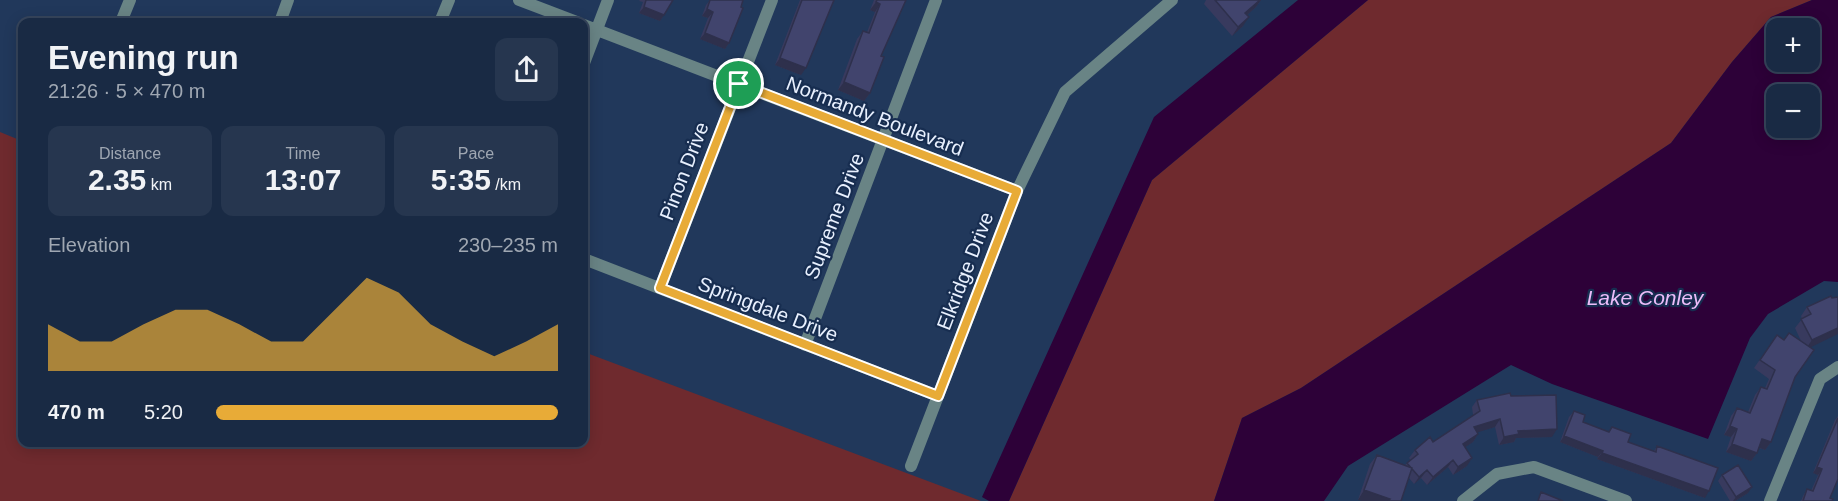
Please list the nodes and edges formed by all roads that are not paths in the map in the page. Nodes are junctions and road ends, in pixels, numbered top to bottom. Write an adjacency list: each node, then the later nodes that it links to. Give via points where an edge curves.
1 (130, 0): 9 (street)
2 (288, 0): 10 (street)
3 (449, 0): 11 (street)
4 (519, 0): 12 (street)
5 (608, 0): 14 (street)
6 (772, 0): 16 (street, Pinon Drive)
7 (936, 0): 17 (street, Supreme Drive)
8 (1173, 0): 18 (street, Elkridge Drive, via 1065,92)
9 (123, 18)
10 (281, 18)
11 (442, 18)
12 (566, 18)
13 (588, 27): 14 (street, Normandy Boulevard)
14 (596, 30): 15 (street); 16 (street, Normandy Boulevard)
15 (588, 52)
16 (739, 84): 17 (street, Normandy Boulevard); 20 (street, Pinon Drive)
17 (884, 141): 18 (street, Normandy Boulevard); 21 (street, Supreme Drive)
18 (1017, 191): 23 (street, Elkridge Drive)
19 (588, 261): 20 (street, Springdale Drive)
20 (660, 288): 21 (street, Springdale Drive)
21 (805, 345): 23 (street, Springdale Drive)
22 (1838, 367): 27 (street, via 1820,379)
23 (938, 396): 24 (street, Elkridge Drive)
24 (911, 466)
25 (1463, 501): 26 (street, via 1497,474 1534,467)
26 (1626, 501)
27 (1770, 501)

